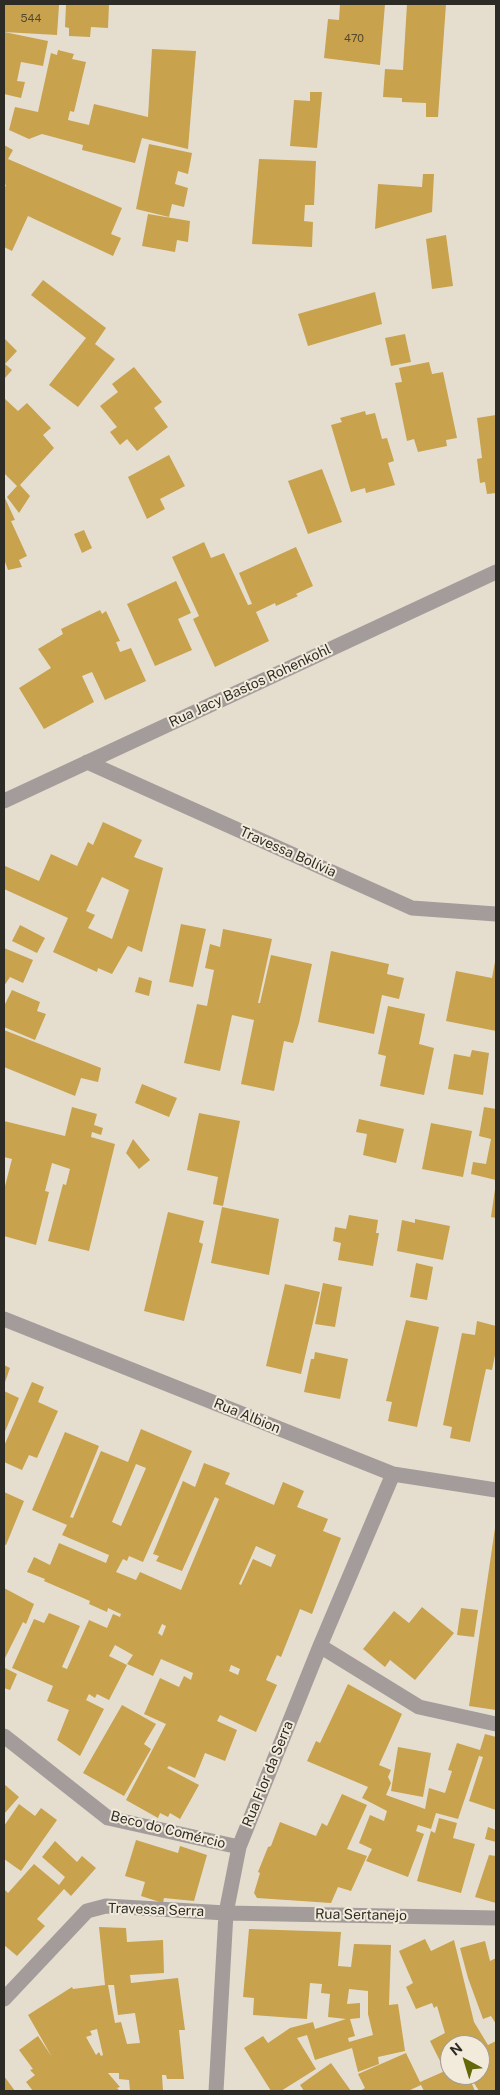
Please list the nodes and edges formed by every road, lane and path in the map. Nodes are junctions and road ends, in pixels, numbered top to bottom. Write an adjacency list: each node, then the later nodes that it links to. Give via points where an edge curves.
1 (496, 572): 2 (street, Rua Jacy Bastos Rohenkohl)
2 (87, 762): 3 (street, Rua Jacy Bastos Rohenkohl); 4 (street, Travessa Bolívia, via 412,908)
3 (4, 801)
4 (496, 914)
5 (4, 1319): 6 (street, Rua Albion)
6 (393, 1474): 7 (street, Rua Albion); 8 (street, Rua Flor da Serra)
7 (496, 1490)
8 (320, 1646): 9 (street, via 419,1707); 11 (street, Rua Flor da Serra)
9 (496, 1724)
10 (4, 1736): 11 (street, Beco do Comércio, via 108,1818)
11 (239, 1847): 12 (street, Rua Flor da Serra)
12 (226, 1913): 13 (street, Rua Sertanejo); 14 (street, Travessa Serra, via 106,1906 87,1911); 15 (street, Rua Flor da Serra)
13 (496, 1918)
14 (4, 2000)
15 (216, 2091)

